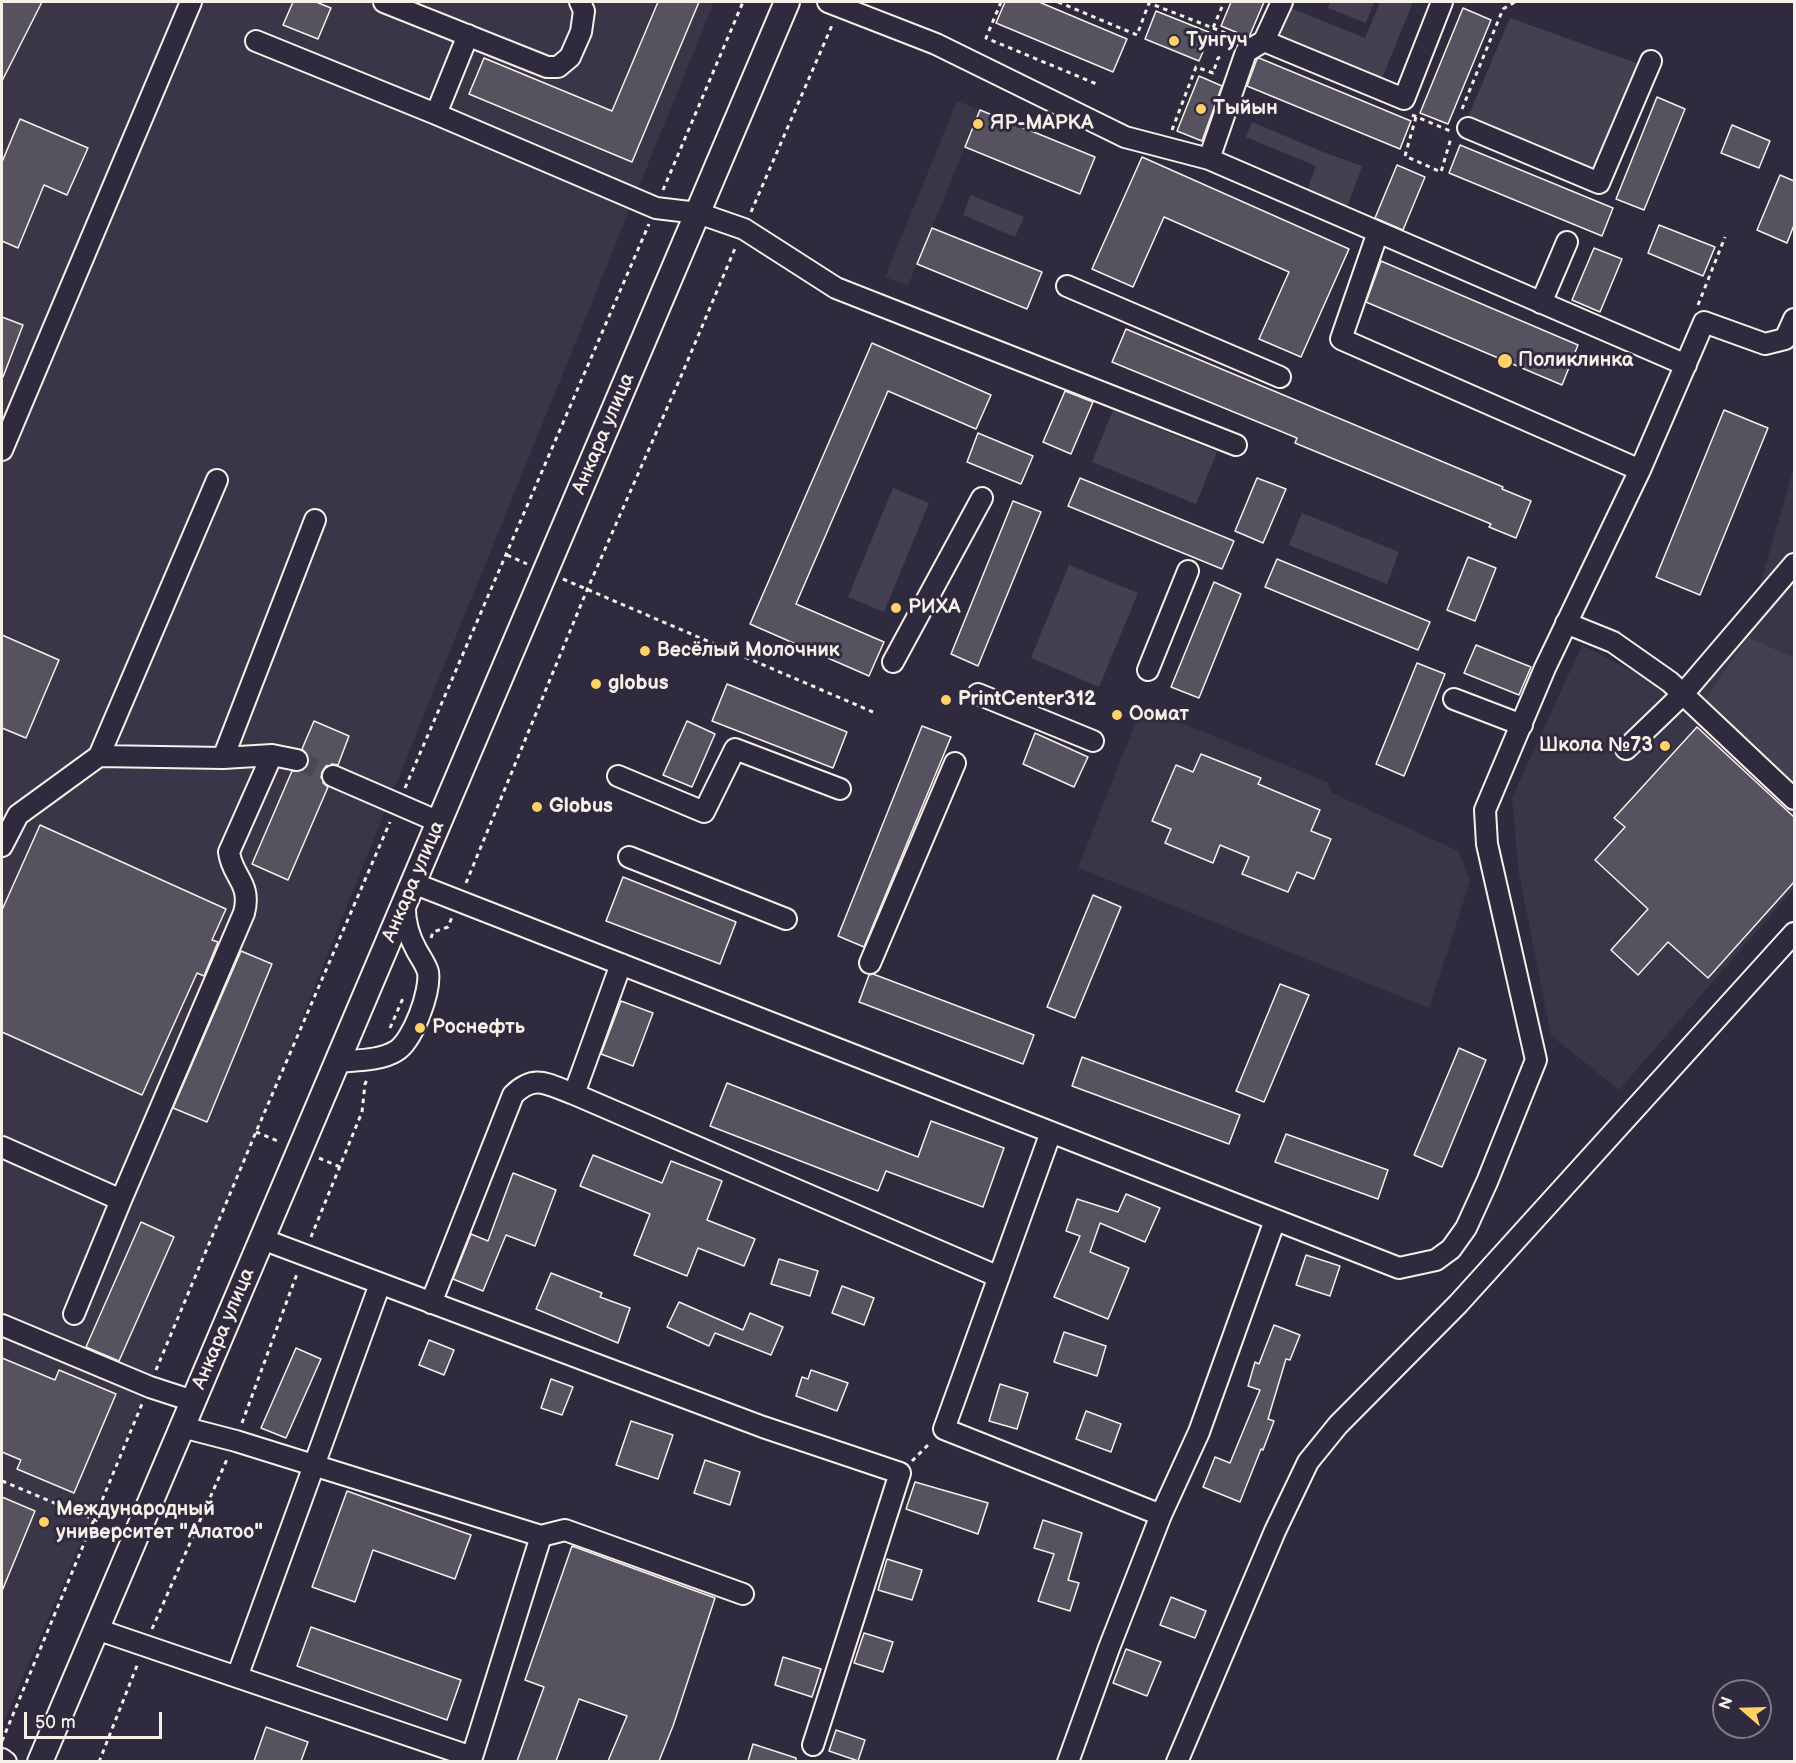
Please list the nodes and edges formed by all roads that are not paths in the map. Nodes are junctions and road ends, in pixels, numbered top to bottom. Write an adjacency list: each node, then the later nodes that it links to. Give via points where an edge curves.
1 (191, 2): 24 (street)
2 (384, 2): 8 (street)
3 (580, 2): 8 (street, via 584,11 581,32 570,57 558,67 547,67)
4 (787, 2): 15 (main road, Анкара улица)
5 (1281, 2): 10 (street)
6 (1442, 2): 10 (street, via 1404,99)
7 (834, 4): 14 (street, via 936,44 1125,137)
8 (468, 35): 12 (street)
9 (256, 41): 12 (street)
10 (1263, 42): 14 (street, via 1246,52)
11 (1651, 62): 13 (street, via 1599,183)
12 (436, 114): 15 (street, via 656,208)
13 (1465, 119)
14 (1209, 159): 16 (street)
15 (698, 213): 23 (street, via 744,229 836,288); 49 (main road, Анкара улица)
16 (1378, 232): 19 (street); 25 (street, via 1341,339)
17 (1567, 242): 19 (street)
18 (1067, 286): 22 (street)
19 (1541, 303): 21 (street)
20 (1794, 319): 21 (street, via 1785,339 1766,344 1704,322)
21 (1686, 365): 25 (street)
22 (1280, 377)
23 (1236, 445)
24 (2, 450)
25 (1640, 470): 31 (street)
26 (217, 480): 41 (street)
27 (982, 498): 32 (street)
28 (315, 520): 42 (street)
29 (1794, 564): 35 (street)
30 (1188, 571): 33 (street)
31 (1566, 623): 35 (street, via 1613,642); 37 (street)
32 (893, 662)
33 (1148, 670)
34 (978, 694): 38 (street)
35 (1683, 694): 39 (street); 48 (street)
36 (1454, 699): 37 (street)
37 (1521, 724): 62 (street, via 1485,810 1487,844 1536,1060 1466,1228 1451,1249 1436,1260 1399,1268)
38 (1093, 741)
39 (1626, 749)
40 (272, 754): 42 (street); 43 (street); 61 (street, via 229,852 246,890 244,913)
41 (99, 756): 42 (street); 50 (street, via 18,814)
42 (223, 758)
43 (297, 760)
44 (955, 763): 55 (street)
45 (333, 776): 49 (street)
46 (618, 776): 47 (street, via 704,812 735,749)
47 (840, 789)
48 (1794, 800)
49 (439, 822): 52 (main road, Анкара улица)
50 (2, 846)
51 (629, 857): 53 (street)
52 (409, 892): 56 (street, via 459,901); 57 (main road, Анкара улица); 57 (street, via 404,917 407,931 428,970 429,986 410,1035 397,1051)
53 (786, 919)
54 (1794, 933): 82 (street, via 1458,1304 1338,1425 1308,1462)
55 (870, 963)
56 (621, 964): 58 (street); 59 (street)
57 (337, 1062): 63 (main road, Анкара улица)
58 (574, 1094): 64 (street); 66 (street, via 536,1081 523,1085 513,1095)
59 (1051, 1132): 62 (street); 64 (street)
60 (2, 1147): 61 (street)
61 (121, 1200): 67 (street)
62 (1275, 1220): 72 (street, via 1199,1432)
63 (262, 1239): 65 (street); 69 (main road, Анкара улица)
64 (999, 1277): 72 (street, via 944,1429)
65 (380, 1284): 66 (street); 71 (street)
66 (431, 1303): 77 (street, via 764,1427 900,1473)
67 (74, 1314)
68 (2, 1325): 69 (street)
69 (193, 1401): 70 (main road, Анкара улица)
70 (182, 1427): 71 (street); 75 (main road, Анкара улица)
71 (314, 1465): 73 (street); 76 (street)
72 (1161, 1515): 81 (street)
73 (542, 1536): 74 (street, via 565,1530); 76 (street, via 472,1757)
74 (743, 1594)
75 (96, 1629): 76 (street); 80 (main road, Анкара улица)
76 (237, 1677)
77 (813, 1745)
78 (2, 1760): 79 (street)
79 (6, 1761)
80 (40, 1761)
81 (1068, 1761)
82 (1177, 1761)

